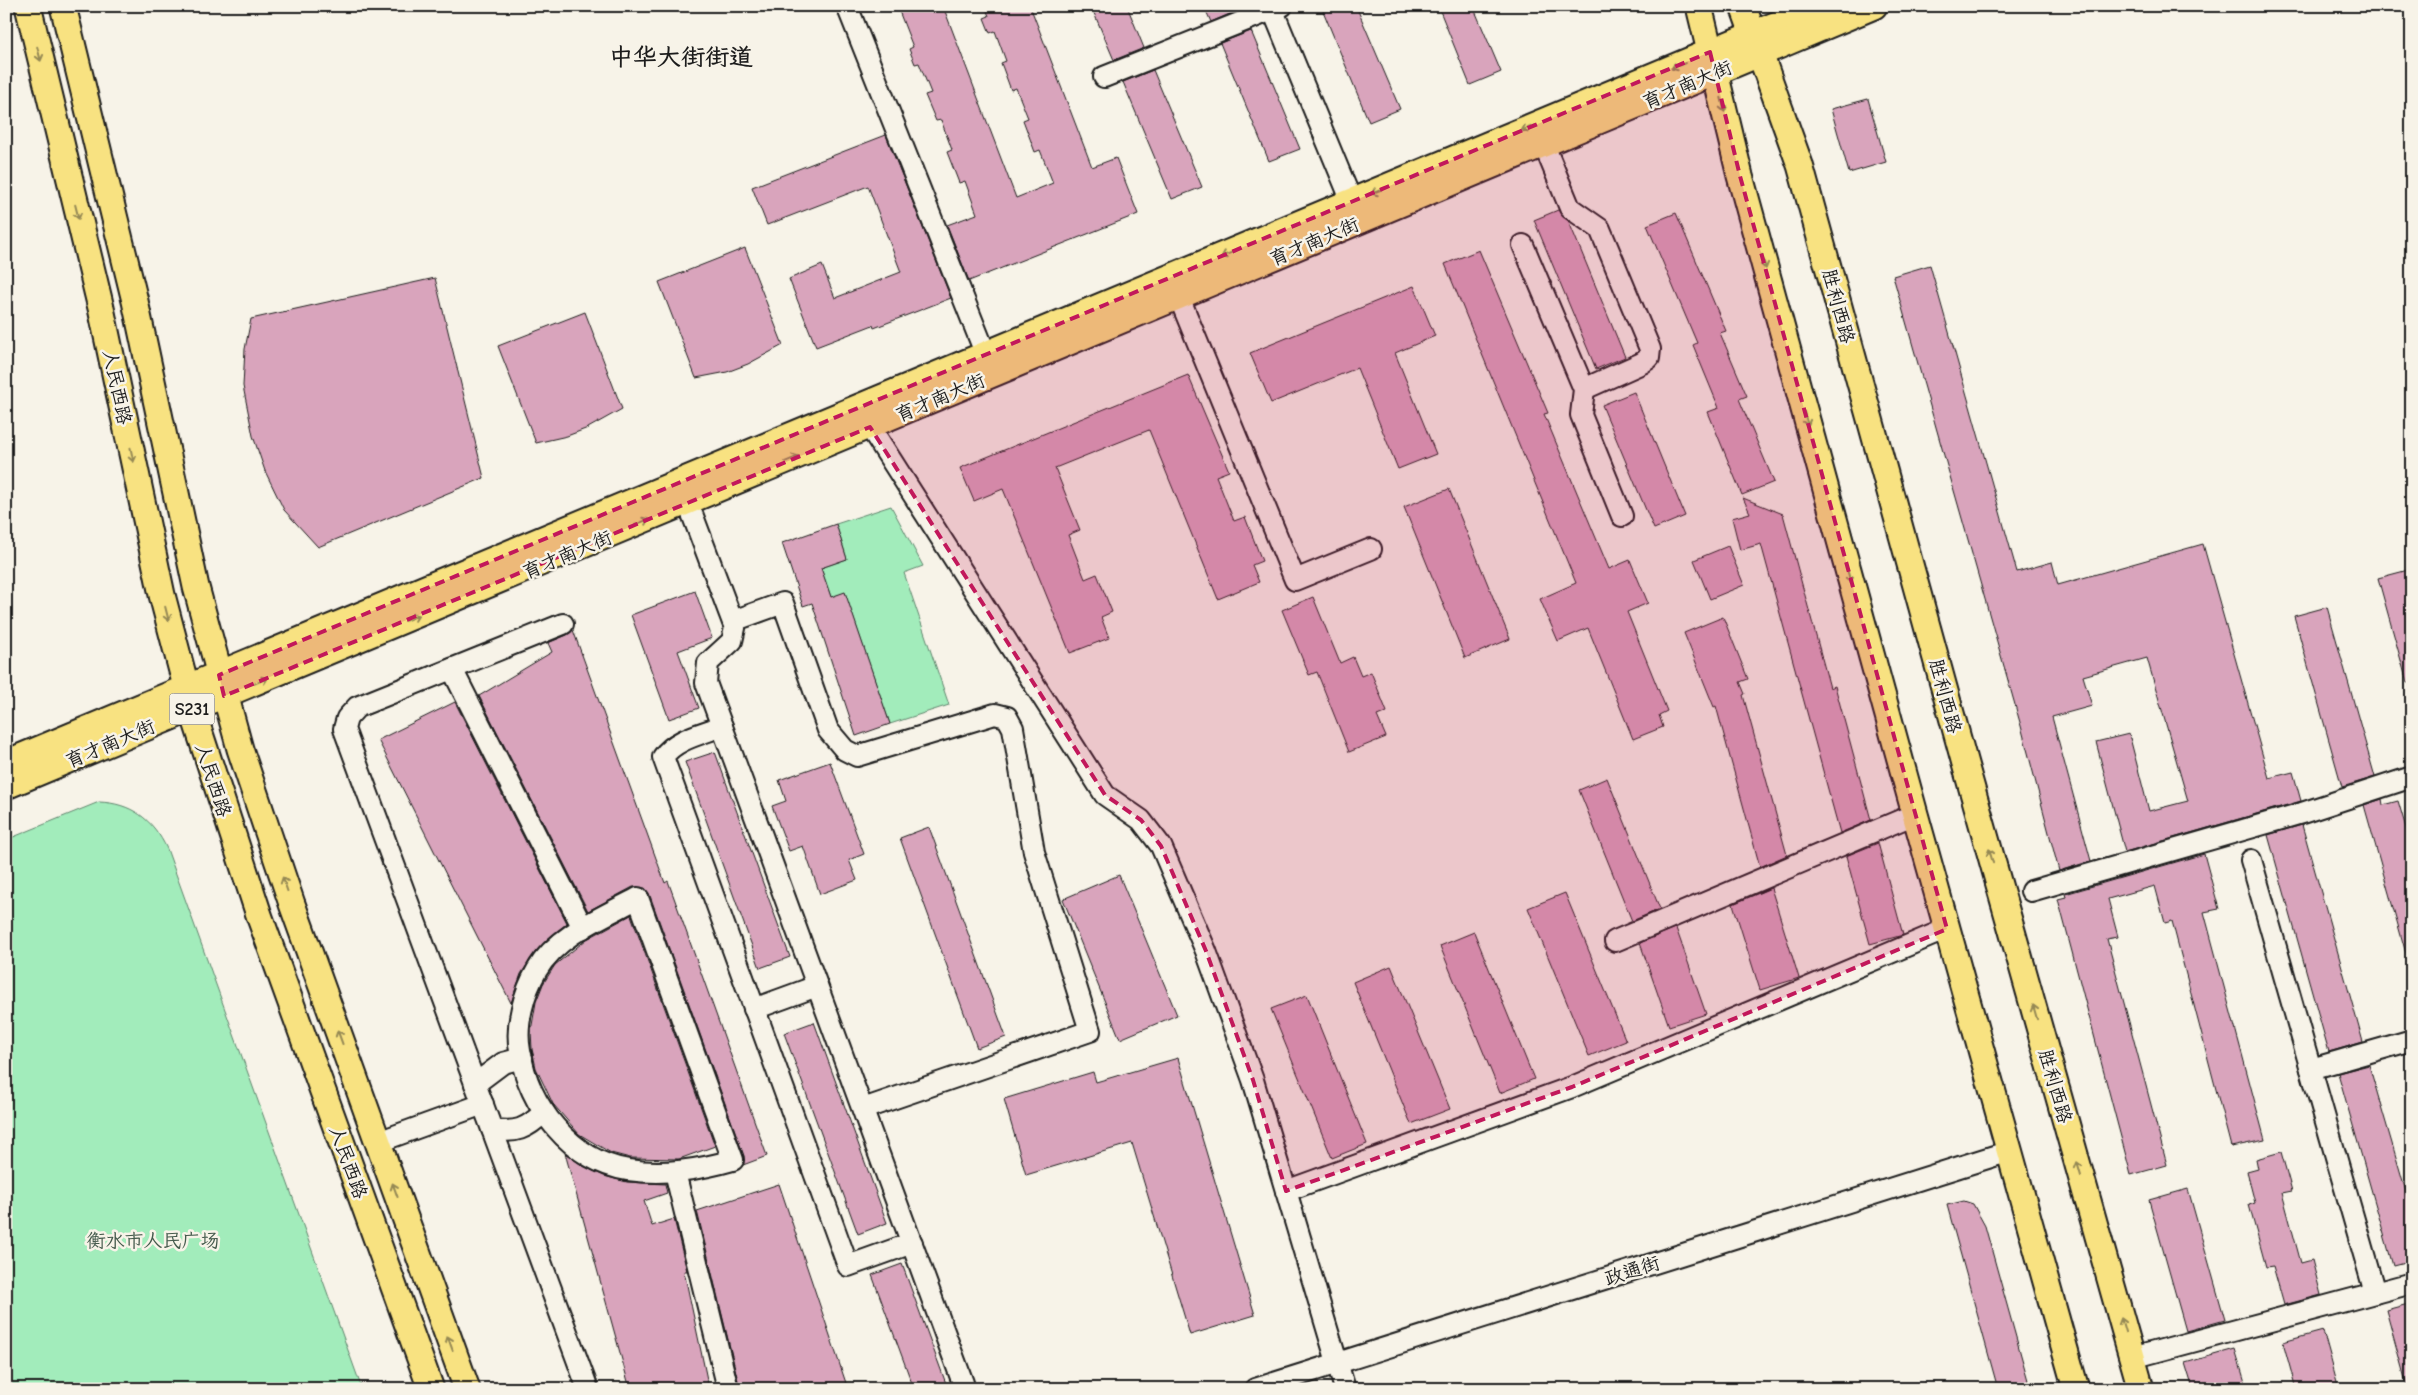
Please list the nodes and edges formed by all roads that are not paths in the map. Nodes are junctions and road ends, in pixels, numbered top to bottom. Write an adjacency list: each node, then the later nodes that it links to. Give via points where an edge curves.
1 (28, 6): 26 (main road, 人民西路 / S231, one-way to 26, via 101,308 162,595)
2 (64, 6): 25 (main road, 人民西路 / S231, via 135,301 196,587)
3 (847, 6): 16 (street)
4 (1699, 6): 10 (main road)
5 (1743, 6): 9 (main road, 胜利西路)
6 (1820, 6): 9 (main road, 育才南大街)
7 (1874, 6): 9 (main road, 育才南大街)
8 (1275, 8): 11 (street); 13 (street)
9 (1757, 44): 10 (main road, 育才南大街); 54 (main road, 胜利西路, one-way to 9, via 1800,165)
10 (1713, 62): 12 (main road, 育才南大街); 13 (main road, 育才南大街, one-way to 13); 31 (main road, one-way to 31, via 1740,176)
11 (1104, 77)
12 (1544, 145): 15 (main road, 育才南大街); 17 (street, via 1570,208 1600,229 1650,349 1649,358 1642,363)
13 (1352, 202): 16 (main road, 育才南大街, one-way to 16)
14 (1523, 245): 17 (street)
15 (1179, 297): 18 (main road, 育才南大街); 21 (street, via 1294,580)
16 (986, 355): 25 (main road, 育才南大街)
17 (1584, 389): 20 (street, via 1581,416)
18 (870, 427): 19 (main road, 育才南大街, one-way to 18); 50 (street, via 1105,795 1141,820 1161,846 1210,960 1253,1080)
19 (688, 503): 22 (street); 25 (main road, 育才南大街, one-way to 19)
20 (1622, 516)
21 (1372, 549)
22 (733, 621): 27 (street, via 732,641 708,663 706,683); 44 (street, via 782,603 828,730 845,750 856,756 995,714 1007,717 1013,728 1034,852 1090,1031)
23 (563, 624): 24 (street)
24 (452, 669): 34 (street); 42 (street, via 358,707 347,718 344,729)
25 (221, 686): 26 (main road, 育才南大街); 47 (main road, 人民西路 / S231, one-way to 25, via 292,904)
26 (189, 699): 28 (main road, 育才南大街); 30 (main road, 育才南大街); 57 (main road, 人民西路 / S231, via 259,915)
27 (722, 726): 37 (street); 38 (street, via 676,744 663,758)
28 (6, 763)
29 (2412, 777): 33 (street, via 2302,813)
30 (6, 786)
31 (1915, 814): 35 (main road); 36 (street)
32 (2251, 860): 41 (street)
33 (2031, 891)
34 (583, 928): 40 (street, via 552,951 537,970 527,992 519,1026); 49 (street, via 638,898 733,1160 700,1170)
35 (1947, 929): 48 (main road); 50 (street, via 1572,1086)
36 (1615, 941)
37 (818, 986): 38 (street); 44 (street)
38 (754, 1009): 51 (street, via 848,1266)
39 (2412, 1040): 41 (street)
40 (522, 1058): 42 (street, via 503,1063); 45 (street, via 530,1085)
41 (2311, 1069): 53 (street)
42 (475, 1084): 43 (street)
43 (482, 1104): 46 (street); 47 (street)
44 (863, 1109): 51 (street)
45 (544, 1112): 46 (street, via 521,1129 508,1132); 49 (street, via 571,1143 601,1161 628,1170)
46 (492, 1129): 59 (street)
47 (378, 1142): 58 (main road, 人民西路 / S231, one-way to 47)
48 (2010, 1151): 55 (street, 政通街); 63 (main road)
49 (675, 1172): 60 (street)
50 (1286, 1191): 55 (street)
51 (912, 1243): 56 (street)
52 (2412, 1283): 53 (street)
53 (2375, 1293): 54 (street)
54 (2132, 1358): 64 (main road, 胜利西路)
55 (1337, 1364): 61 (street, 政通街); 62 (street)
56 (963, 1383)
57 (431, 1389)
58 (467, 1389)
59 (588, 1389)
60 (728, 1389)
61 (1255, 1389)
62 (1345, 1389)
63 (2076, 1389)
64 (2141, 1389)

